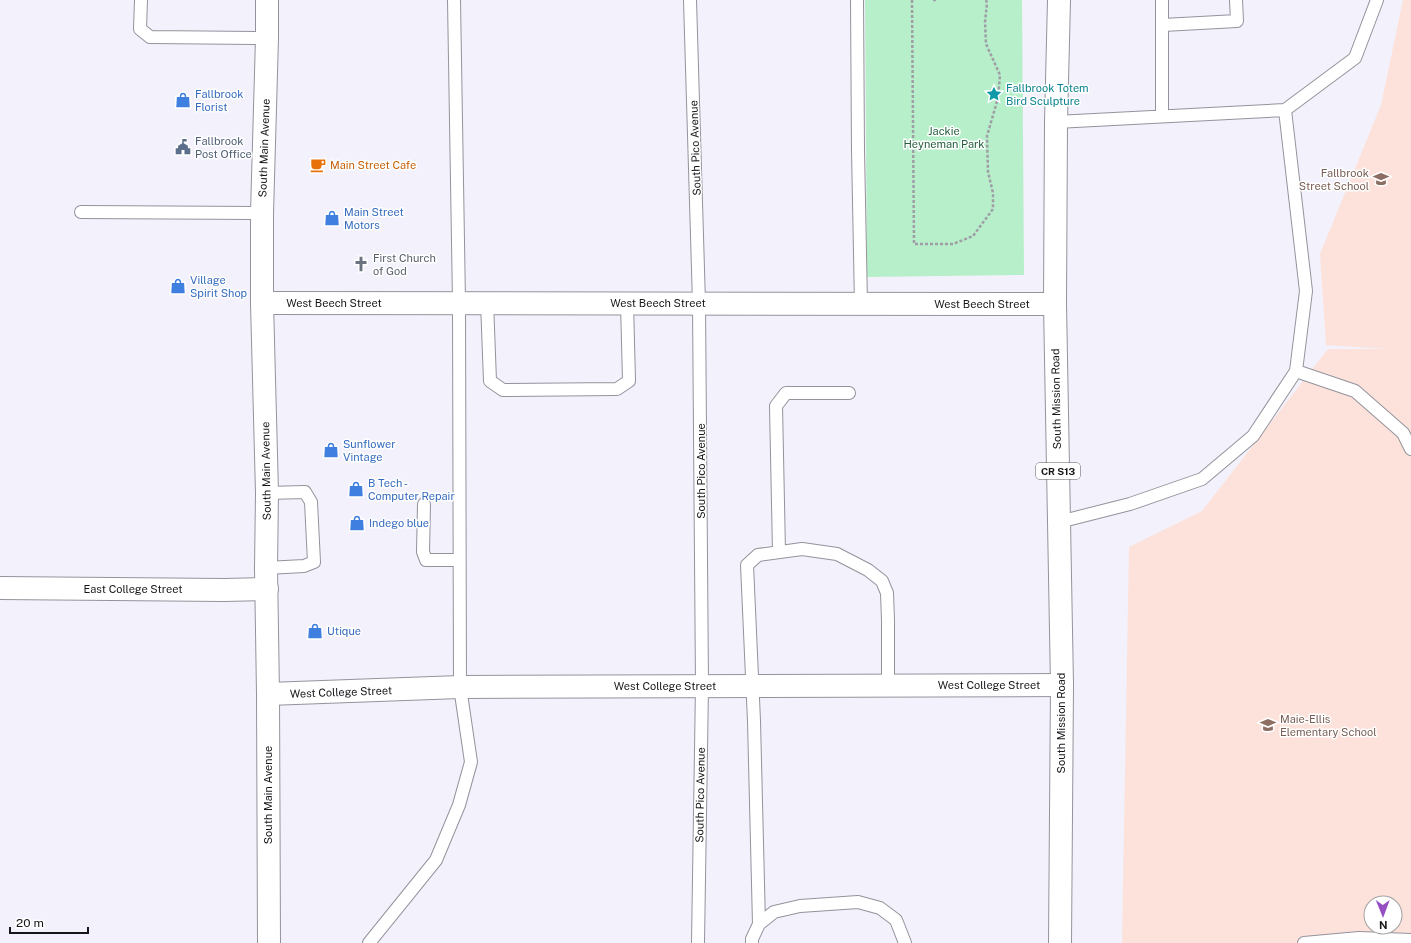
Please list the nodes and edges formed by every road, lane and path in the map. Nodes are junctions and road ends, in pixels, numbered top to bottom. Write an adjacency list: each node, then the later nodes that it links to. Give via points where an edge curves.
1 (140, 0): 13 (lane, via 140,29 150,37)
2 (267, 0): 13 (main road, South Main Avenue)
3 (454, 0): 19 (lane)
4 (690, 0): 23 (lane, South Pico Avenue)
5 (857, 0): 24 (lane)
6 (912, 0): 7 (path, via 914,244 953,244 973,236 993,209 987,136 998,98 1000,76 986,44)
7 (986, 0)
8 (1058, 0): 16 (main road, South Mission Road / CR S13)
9 (1162, 0): 12 (lane)
10 (1236, 0): 12 (lane, via 1237,21)
11 (1377, 0): 14 (lane, via 1355,58)
12 (1163, 25): 15 (lane)
13 (267, 38): 18 (main road, South Main Avenue)
14 (1285, 110): 15 (lane); 26 (lane, via 1306,291)
15 (1162, 116): 16 (lane)
16 (1056, 122): 25 (main road, South Mission Road / CR S13)
17 (81, 212): 18 (lane)
18 (262, 213): 21 (main road, South Main Avenue)
19 (459, 302): 20 (main road, West Beech Street); 21 (main road, West Beech Street); 33 (lane)
20 (487, 302): 22 (main road, West Beech Street); 22 (lane, via 490,381 503,390 617,389 629,381)
21 (262, 303): 29 (main road, South Main Avenue)
22 (627, 303): 23 (main road, West Beech Street)
23 (699, 303): 24 (main road, West Beech Street); 37 (lane, South Pico Avenue)
24 (861, 304): 25 (main road, West Beech Street)
25 (1055, 304): 31 (main road, South Mission Road / CR S13)
26 (1296, 371): 28 (lane, via 1355,391 1403,433); 31 (lane, via 1253,436 1202,479 1130,504)
27 (849, 394): 32 (lane, via 786,393 776,406)
28 (1411, 449)
29 (267, 492): 34 (main road, South Main Avenue); 34 (lane, via 305,492 311,502 314,562)
30 (424, 504): 33 (lane, via 423,552 426,560)
31 (1059, 522): 36 (main road, South Mission Road / CR S13)
32 (779, 552): 38 (lane, via 758,555 747,565); 39 (lane, via 802,549 837,554 868,570 882,581 887,593)
33 (459, 560): 40 (lane)
34 (266, 579): 35 (main road, East College Street, via 216,590); 41 (main road, South Main Avenue)
35 (0, 588)
36 (1062, 685): 39 (main road, West College Street); 49 (main road, South Mission Road / CR S13)
37 (702, 686): 38 (main road, West College Street); 40 (main road, West College Street); 46 (lane, South Pico Avenue)
38 (752, 686): 39 (main road, West College Street); 42 (lane)
39 (888, 686)
40 (460, 687): 41 (main road, West College Street); 45 (lane, via 471,762 459,805 436,860)
41 (268, 694): 44 (main road, South Main Avenue)
42 (759, 924): 47 (lane); 48 (lane, via 774,912 800,906 858,902 880,908 896,920)
43 (1411, 940): 50 (lane, via 1359,938)
44 (269, 943)
45 (369, 943)
46 (698, 943)
47 (752, 943)
48 (906, 943)
49 (1060, 943)
50 (1304, 943)

